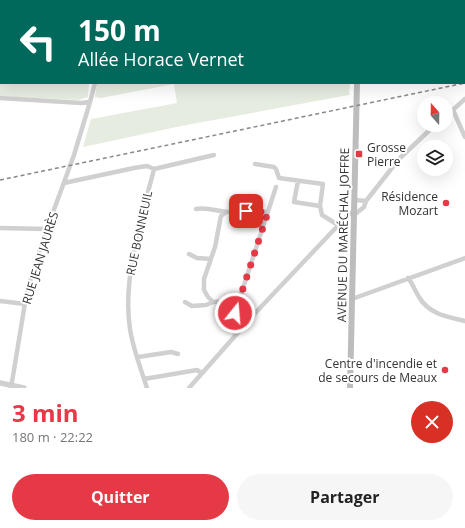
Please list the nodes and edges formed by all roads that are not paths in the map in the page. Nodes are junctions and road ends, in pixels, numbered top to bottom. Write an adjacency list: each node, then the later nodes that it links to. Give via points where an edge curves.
1 (95, 84): 5 (street, RUE JEAN JAURÈS)
2 (357, 84): 15 (main road, AVENUE DU MARÉCHAL JOFFRE)
3 (0, 98): 5 (street)
4 (465, 99): 6 (street)
5 (90, 102): 13 (street, RUE JEAN JAURÈS)
6 (453, 110): 8 (street)
7 (428, 132): 16 (street, via 399,159)
8 (465, 137)
9 (214, 155): 11 (street)
10 (255, 164): 12 (street, via 274,167 279,178)
11 (154, 169): 13 (street, via 147,166 134,168); 38 (street, RUE BONNEUIL, via 142,210 130,282 129,324)
12 (298, 181): 17 (street, via 323,184); 17 (street, via 294,202)
13 (64, 183): 24 (street, RUE JEAN JAURÈS)
14 (276, 187): 20 (street)
15 (355, 200): 16 (street); 21 (main road, AVENUE DU MARÉCHAL JOFFRE)
16 (366, 201): 21 (street, via 364,207)
17 (320, 206): 22 (street, via 322,215)
18 (196, 209): 19 (street, via 205,207)
19 (226, 212): 20 (street); 27 (street, via 221,216)
20 (268, 212): 31 (street)
21 (355, 213): 22 (street); 29 (main road, AVENUE DU MARÉCHAL JOFFRE)
22 (338, 225): 36 (street)
23 (0, 228): 24 (street)
24 (47, 229): 34 (street, RUE JEAN JAURÈS)
25 (189, 254): 27 (street, via 197,258)
26 (465, 258): 28 (street)
27 (211, 259): 33 (street, via 204,279 204,290)
28 (408, 278): 29 (street); 35 (street, via 422,302 432,311)
29 (352, 299): 46 (main road, AVENUE DU MARÉCHAL JOFFRE)
30 (0, 301): 34 (street)
31 (238, 301): 33 (street); 36 (street, via 231,325)
32 (185, 302): 33 (street, via 192,306 206,306)
33 (213, 302)
34 (25, 304): 42 (street, RUE JEAN JAURÈS)
35 (465, 321)
36 (236, 335): 39 (street)
37 (178, 354): 38 (street, via 171,352)
38 (138, 357): 40 (street, RUE BONNEUIL)
39 (202, 373): 40 (street, via 197,370); 45 (street)
40 (144, 379): 44 (street, RUE BONNEUIL)
41 (0, 383): 42 (street)
42 (11, 386): 43 (street)
43 (24, 388)
44 (147, 388)
45 (189, 388)
46 (350, 388)

